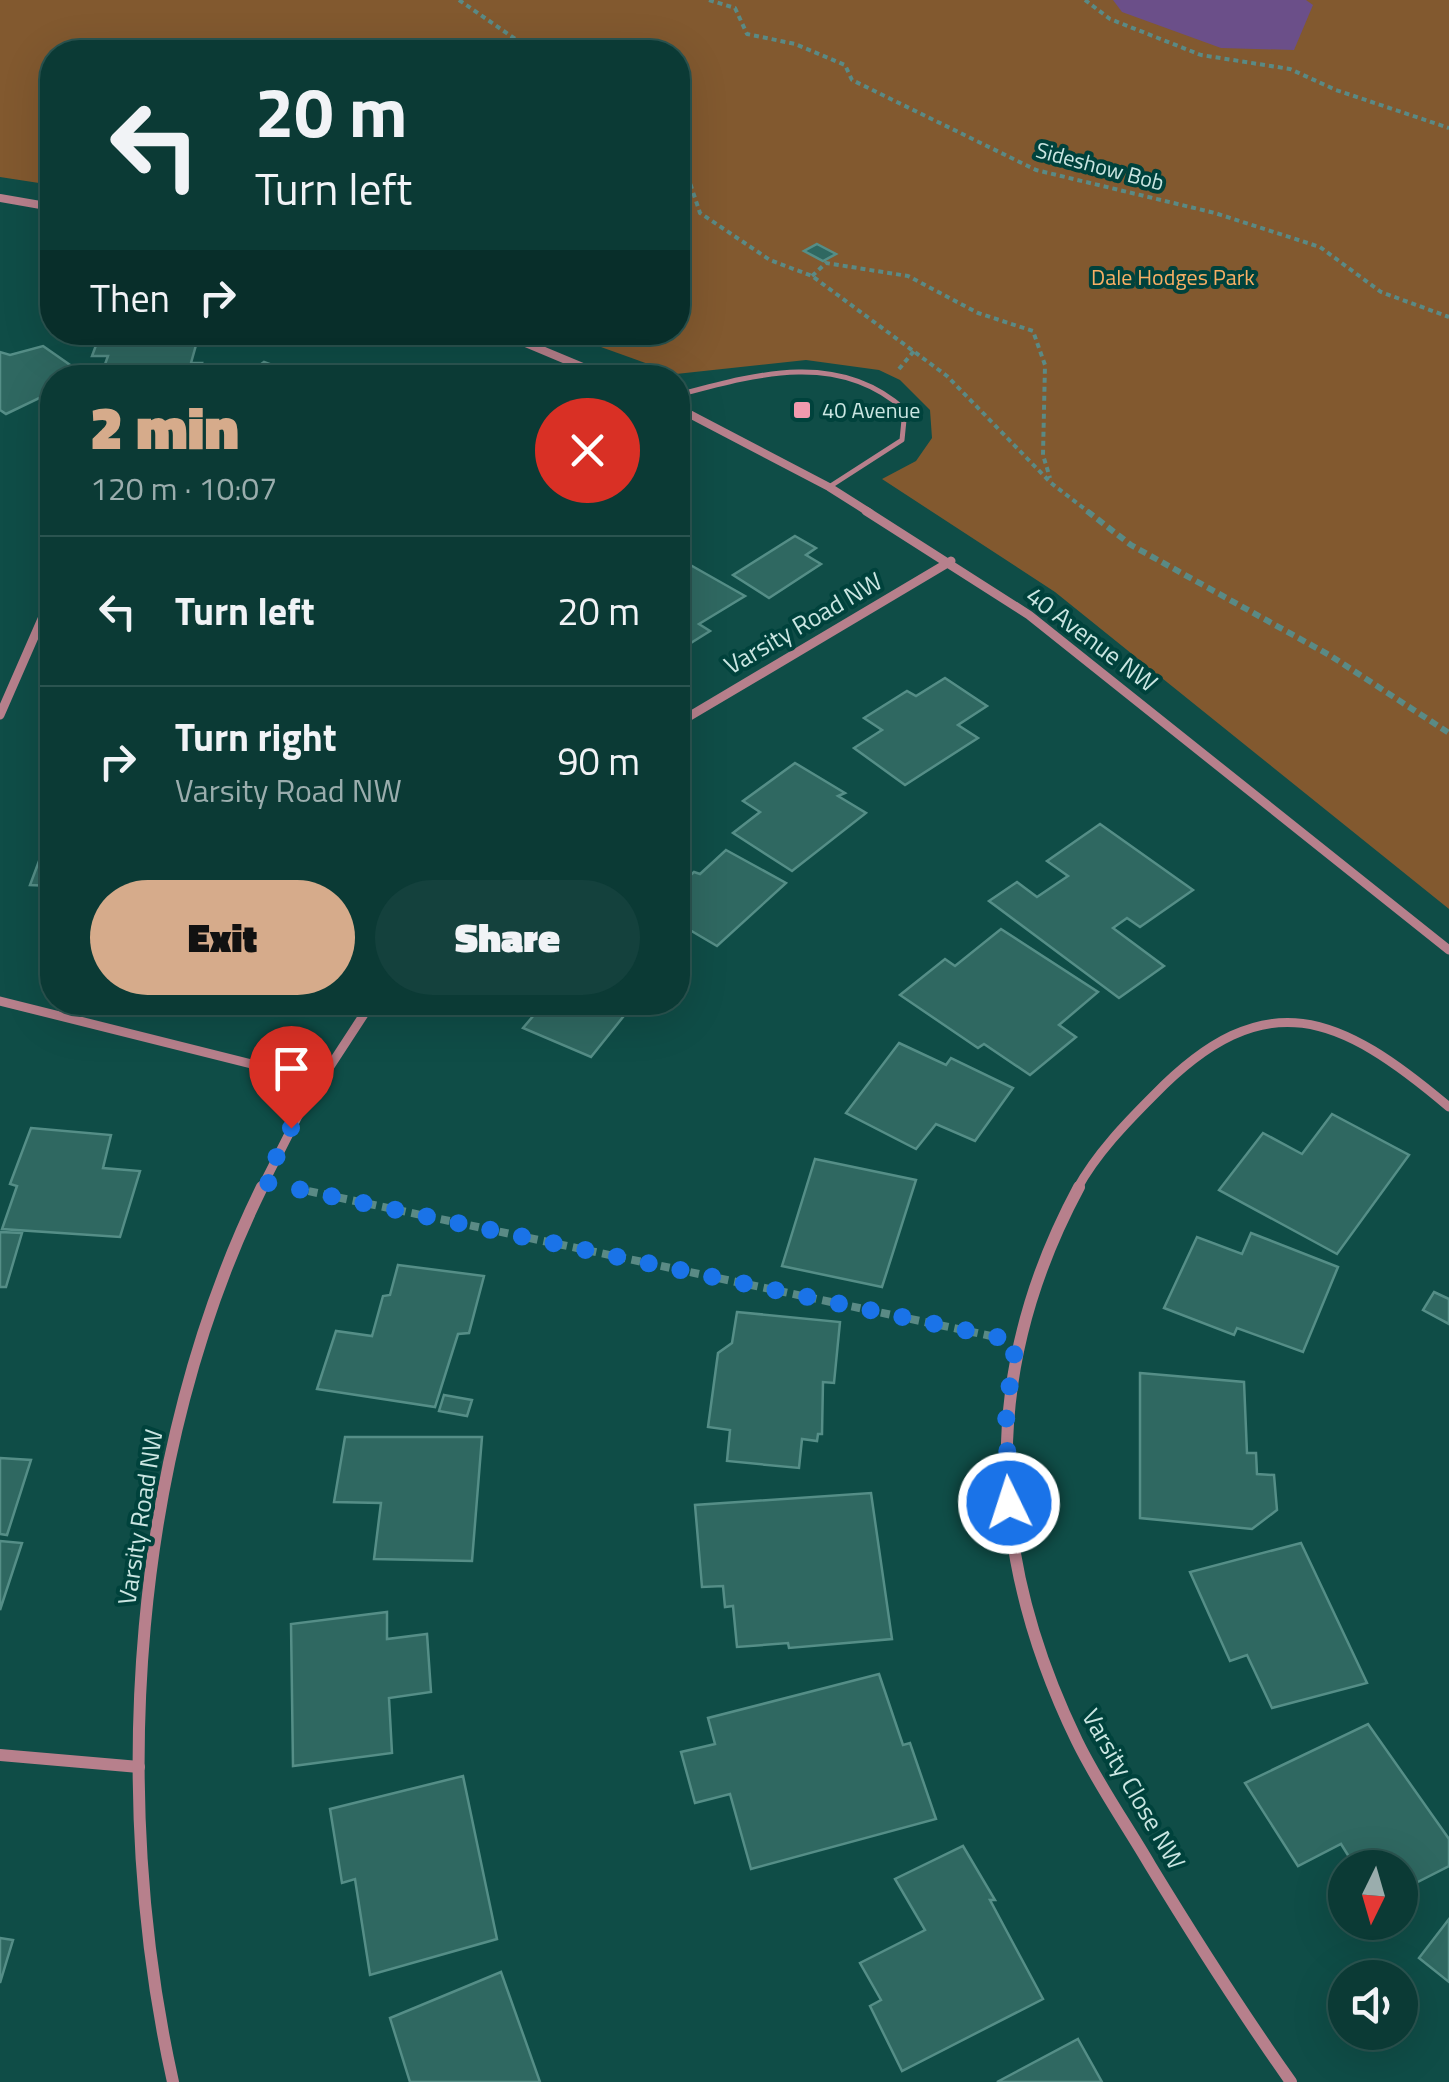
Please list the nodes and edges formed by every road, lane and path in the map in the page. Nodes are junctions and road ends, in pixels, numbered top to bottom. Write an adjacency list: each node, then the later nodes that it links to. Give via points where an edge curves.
1 (459, 0): 4 (path)
2 (709, 0): 10 (path, Sideshow Bob, via 735,8 746,34 795,44 845,65 852,80 1036,170 1214,213 1320,248 1381,292)
3 (1084, 0): 5 (path, via 1110,20 1202,55 1290,69)
4 (517, 40)
5 (1449, 128)
6 (690, 183): 9 (path, via 700,213 770,260)
7 (0, 198): 8 (street)
8 (40, 205)
9 (812, 276): 15 (path, via 947,376); 15 (path, via 826,264 908,276 978,313 1033,331 1045,365 1043,455)
10 (1449, 316)
11 (530, 345): 12 (street)
12 (578, 365)
13 (690, 393): 16 (lane, via 803,373 843,375 882,388 906,410 902,440)
14 (690, 414): 16 (street, 40 Avenue NW)
15 (1052, 483): 21 (path, via 1131,545 1331,656)
16 (829, 487): 17 (street, 40 Avenue NW)
17 (951, 561): 20 (street, Varsity Road NW); 22 (street, 40 Avenue NW, via 1088,659)
18 (40, 623): 19 (street)
19 (0, 715)
20 (690, 717)
21 (1449, 733)
22 (1449, 950)
23 (0, 1001): 24 (street)
24 (40, 1011)
25 (56, 1015): 27 (street)
26 (363, 1015): 27 (street, Varsity Road NW)
27 (319, 1081): 29 (street, Varsity Road NW)
28 (1449, 1107): 30 (street, Varsity Close NW, via 1390,1059 1339,1030 1285,1021 1232,1032 1157,1090 1096,1156 1046,1249)
29 (264, 1182): 30 (path); 32 (street, Varsity Road NW, via 217,1292 162,1490 140,1694)
30 (1016, 1341): 34 (street, Varsity Close NW, via 1005,1475 1037,1641 1068,1724 1220,1982)
31 (0, 1756): 32 (street)
32 (139, 1767): 33 (street, Varsity Road NW, via 147,1900)
33 (173, 2082)
34 (1291, 2082)

